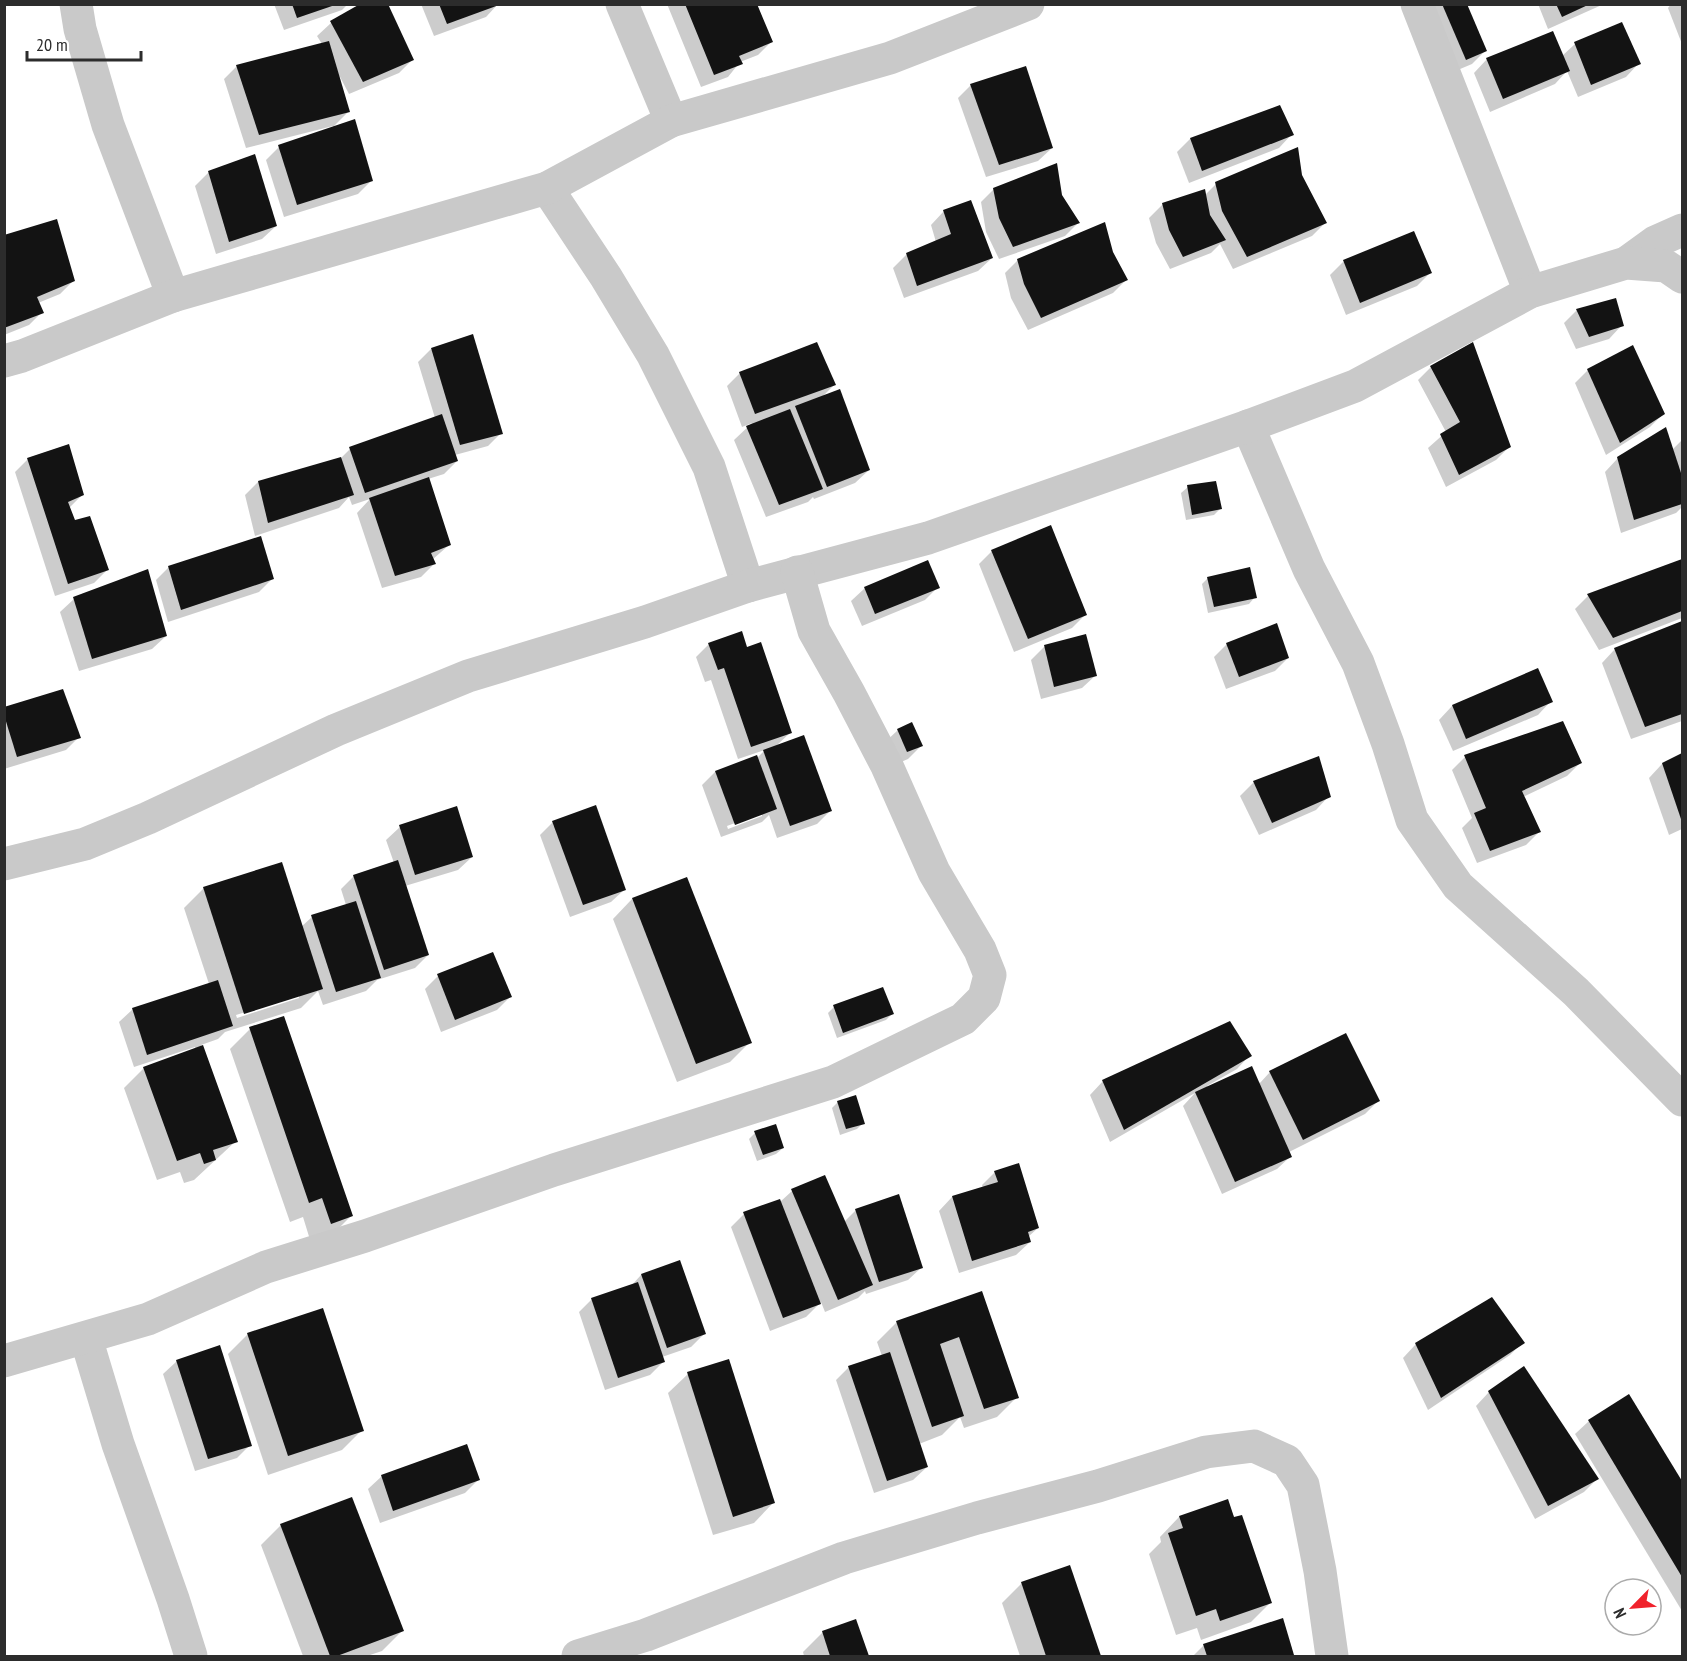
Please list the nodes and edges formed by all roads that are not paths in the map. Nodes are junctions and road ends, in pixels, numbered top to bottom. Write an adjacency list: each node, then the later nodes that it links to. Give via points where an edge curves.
1 (76, 4): 11 (street, via 108,125)
2 (622, 4): 5 (street)
3 (1028, 4): 5 (street, via 890,58)
4 (1417, 4): 10 (street)
5 (671, 121): 6 (street)
6 (548, 188): 11 (street); 15 (street, via 653,355 709,466)
7 (1683, 230): 8 (street, via 1654,242)
8 (1626, 263): 9 (street, via 1666,266); 10 (street)
9 (1683, 276)
10 (1530, 292): 13 (street, via 1354,386)
11 (173, 296): 12 (street)
12 (4, 361)
13 (1248, 426): 14 (street, via 928,538); 17 (street, via 1309,569 1358,663 1412,820 1458,886 1575,992)
14 (797, 572): 15 (street); 18 (street, via 814,631 887,766 934,872 980,950 990,975 984,998 963,1019 833,1082 266,1267 148,1319)
15 (748, 586): 16 (street, via 468,676 336,730 85,844)
16 (4, 864)
17 (1683, 1100)
18 (86, 1338): 19 (street); 20 (street)
19 (4, 1361)
20 (191, 1656)
21 (578, 1656): 22 (street, via 646,1635 844,1558 1206,1452 1254,1446 1287,1461 1303,1485)
22 (1332, 1656)

